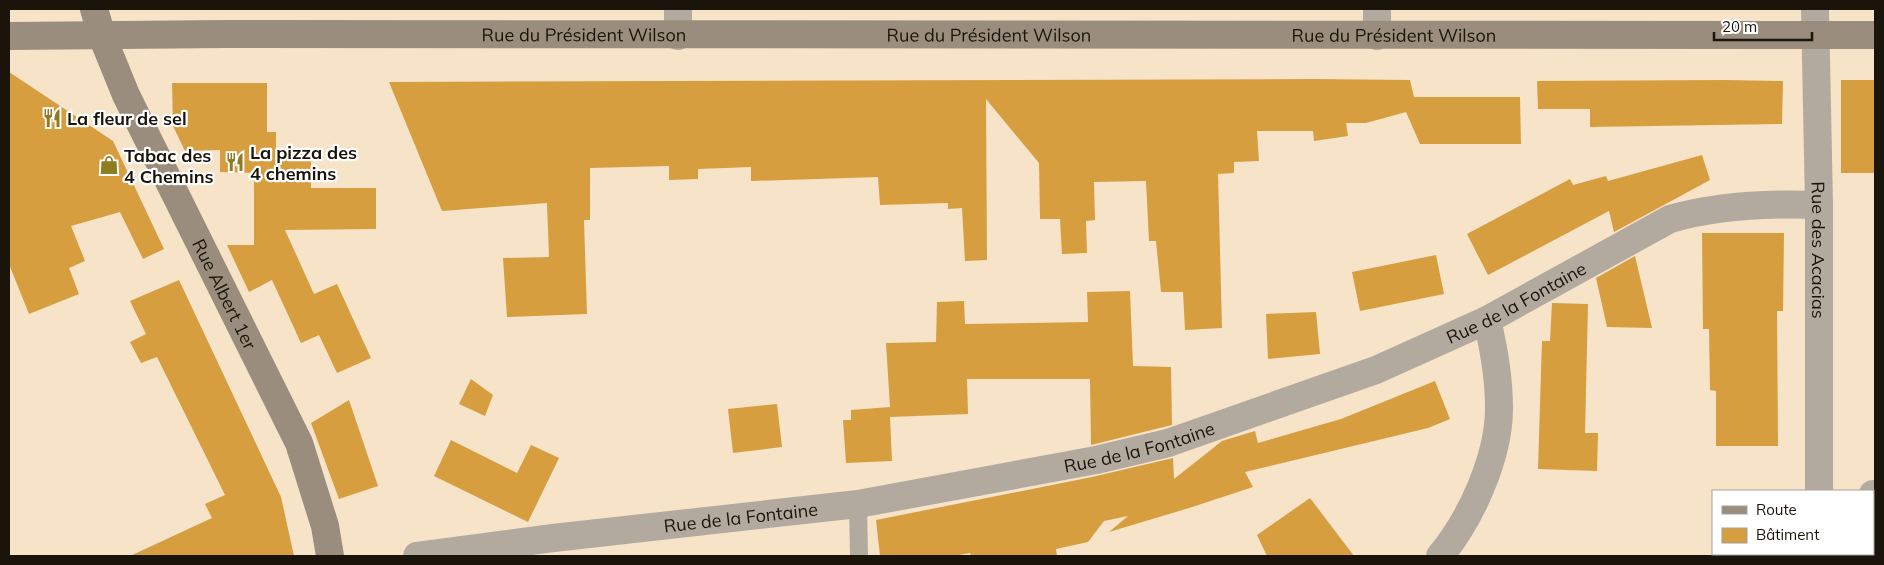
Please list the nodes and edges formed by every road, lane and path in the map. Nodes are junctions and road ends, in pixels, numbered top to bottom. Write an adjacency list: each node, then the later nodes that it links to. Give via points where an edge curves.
1 (94, 9): 7 (main road, Rue Albert 1er)
2 (678, 9): 8 (street)
3 (1377, 9): 9 (street)
4 (1816, 22): 5 (main road, Rue du Président Wilson); 9 (main road, Rue du Président Wilson); 10 (street, Rue des Acacias)
5 (1875, 35)
6 (9, 36): 7 (main road, Rue du Président Wilson)
7 (102, 36): 8 (main road, Rue du Président Wilson); 14 (main road, Rue Albert 1er, via 126,95 299,443 325,526)
8 (678, 36): 9 (main road, Rue du Président Wilson)
9 (1377, 36)
10 (1819, 205): 11 (street, Rue de la Fontaine, via 1766,204 1697,211 1670,219); 12 (street, Rue des Acacias)
11 (1487, 320): 13 (street, Rue de la Fontaine, via 1376,370 1168,443 1096,460); 17 (street, via 1496,359 1499,410 1491,454 1478,497 1456,537)
12 (1819, 490)
13 (858, 504): 15 (street, Rue de la Fontaine); 16 (lane)
14 (330, 556)
15 (417, 556)
16 (859, 556)
17 (1440, 556)

